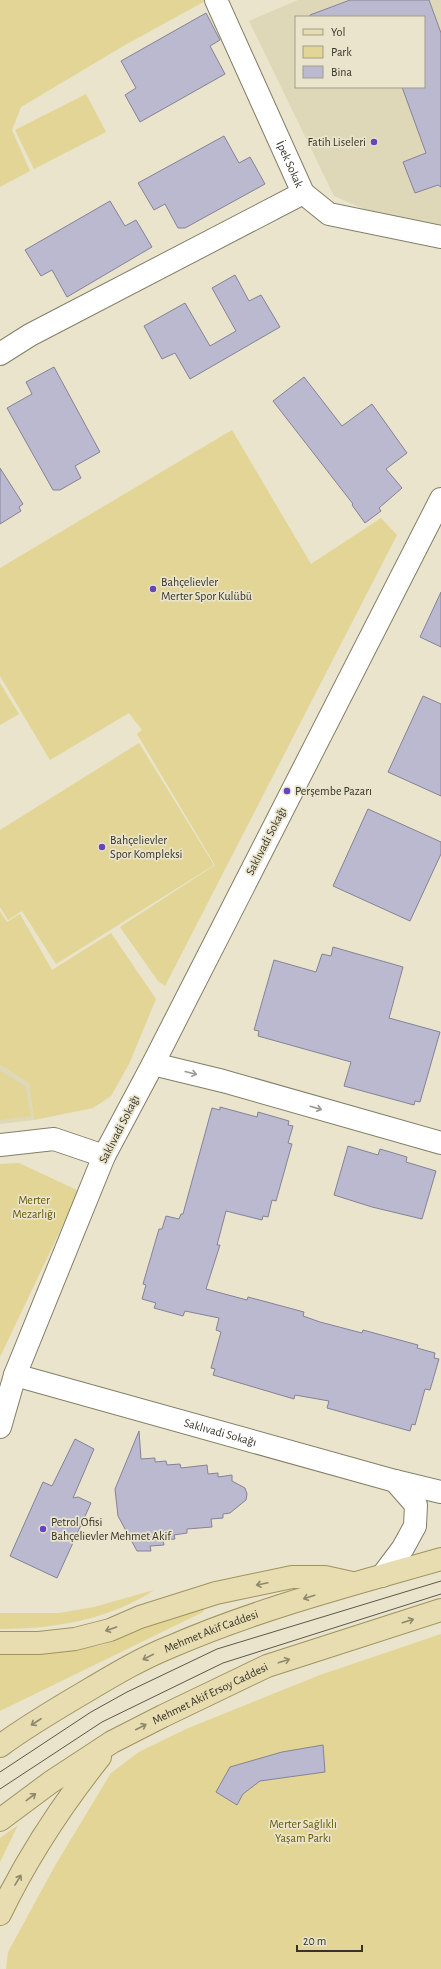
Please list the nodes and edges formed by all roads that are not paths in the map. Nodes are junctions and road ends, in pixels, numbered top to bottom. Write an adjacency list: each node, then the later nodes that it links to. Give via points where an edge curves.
1 (216, 0): 2 (street, İpek Sokak)
2 (303, 193): 3 (street, İpek Sokak, via 329,214); 4 (street, via 30,335)
3 (441, 236)
4 (0, 354)
5 (441, 499): 6 (street, Saklıvadi Sokağı)
6 (153, 1064): 7 (street, one-way to 7, via 223,1081); 9 (street, Saklıvadi Sokağı)
7 (441, 1143)
8 (0, 1145): 9 (street, via 54,1139)
9 (104, 1156): 10 (street, Saklıvadi Sokağı)
10 (15, 1375): 11 (street); 12 (street, Saklıvadi Sokağı)
11 (0, 1427)
12 (395, 1481): 13 (street, Saklıvadi Sokağı); 15 (street, via 416,1505 414,1526 403,1548)
13 (441, 1492)
14 (441, 1559): 15 (main road, Mehmet Akif Caddesi)
15 (382, 1576): 16 (main road, Mehmet Akif Caddesi)
16 (356, 1583): 18 (main road, one-way to 18, via 325,1577 292,1577 216,1593 140,1617 110,1630 75,1639 39,1643); 20 (main road, Mehmet Akif Caddesi, one-way to 20, via 230,1624 169,1647 109,1678)
17 (441, 1610): 19 (main road, Mehmet Akif Ersoy Caddesi, one-way to 17, via 267,1666)
18 (0, 1643)
19 (112, 1742): 21 (main road, Mehmet Akif Ersoy Caddesi, one-way to 19, via 51,1782); 22 (main road, one-way to 19, via 12,1888 48,1829 82,1779)
20 (0, 1746)
21 (0, 1820)
22 (0, 1914)

